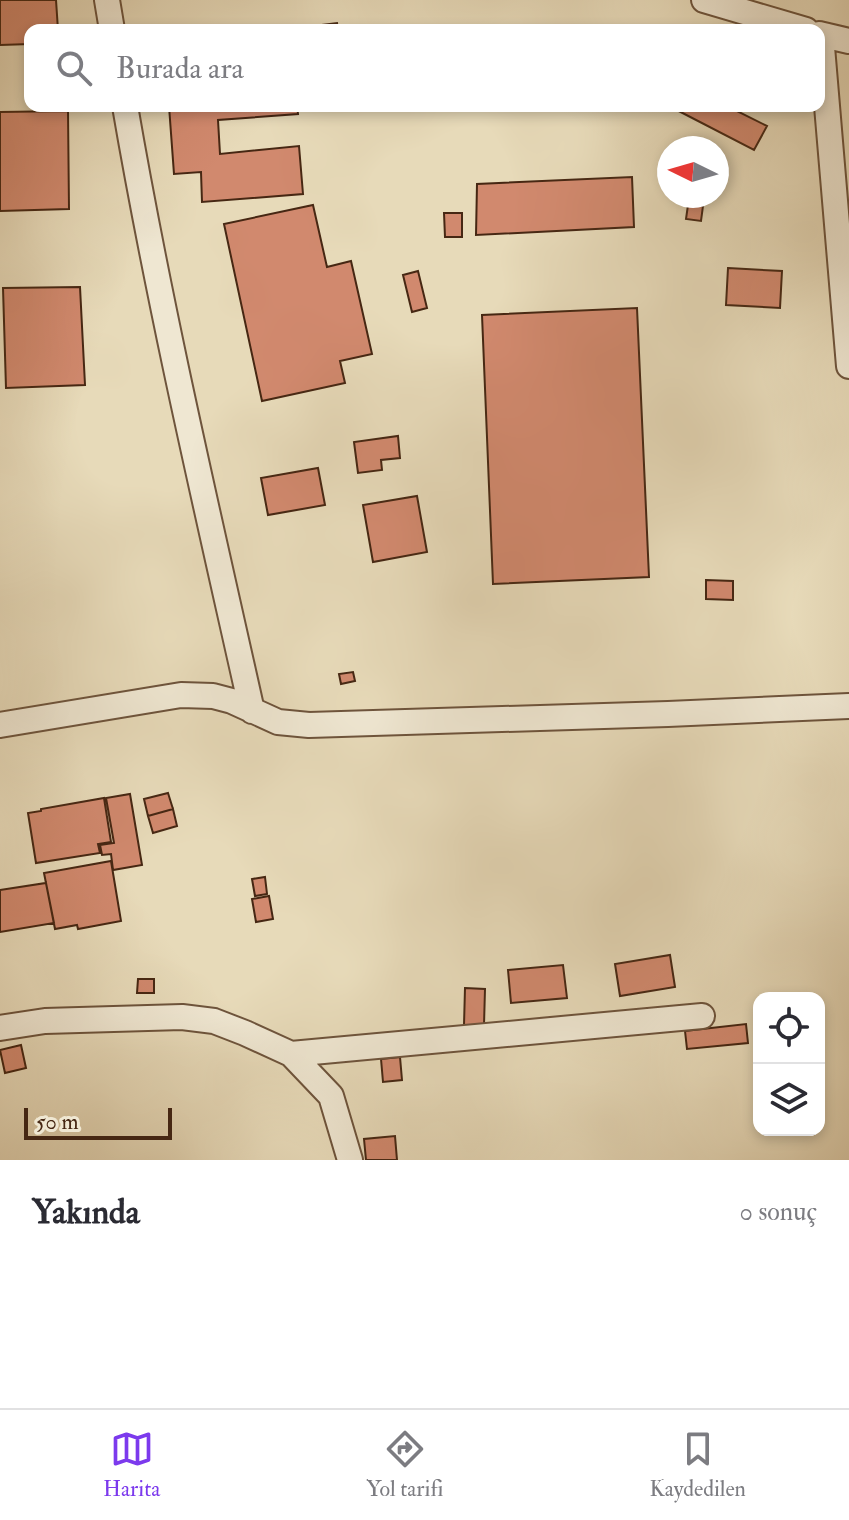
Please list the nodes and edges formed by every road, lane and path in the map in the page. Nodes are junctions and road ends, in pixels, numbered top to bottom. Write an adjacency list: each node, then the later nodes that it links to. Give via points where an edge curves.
1 (107, 0): 3 (street)
2 (717, 2): 4 (street)
3 (111, 24)
4 (787, 24)
5 (825, 35): 6 (street)
6 (849, 41)
7 (126, 112): 11 (street)
8 (823, 112): 9 (street)
9 (849, 366)
10 (849, 706): 11 (street, via 309,725 278,722)
11 (252, 711): 12 (street, via 213,696 181,695)
12 (0, 725)
13 (702, 1016): 15 (street)
14 (0, 1028): 15 (street, via 45,1021 182,1017 214,1021)
15 (291, 1054): 16 (street, via 331,1096)
16 (350, 1160)

